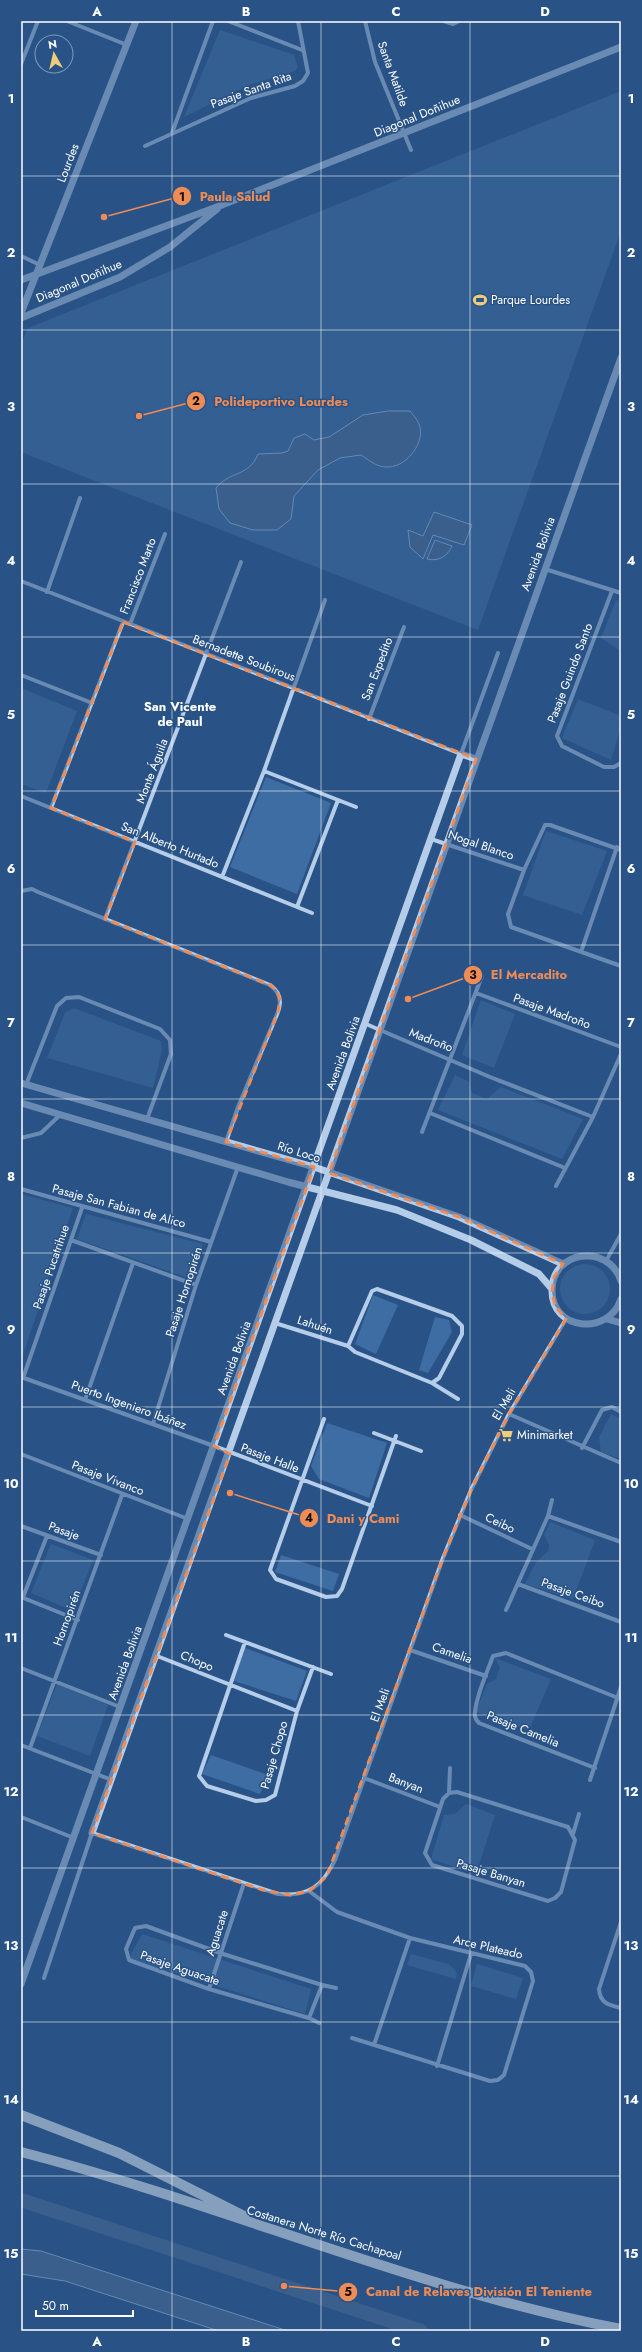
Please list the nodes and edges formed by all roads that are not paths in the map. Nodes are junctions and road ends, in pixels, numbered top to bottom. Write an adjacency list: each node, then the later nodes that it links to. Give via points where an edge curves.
1 (38, 21): 13 (street)
2 (67, 21): 10 (street)
3 (136, 21): 10 (street, Lourdes)
4 (213, 21): 14 (street)
5 (228, 21): 12 (street)
6 (298, 21): 12 (street, Pasaje Santa Rita)
7 (365, 21): 15 (street, Santa Matilde, via 376,62)
8 (444, 21): 9 (street, via 453,24)
9 (459, 21)
10 (126, 45): 20 (street, Lourdes)
11 (621, 47): 15 (street, Diagonal Doñihue)
12 (302, 50): 14 (street, Pasaje Santa Rita, via 308,73 303,81 295,86 251,98)
13 (21, 64)
14 (172, 133): 16 (street, Pasaje Santa Rita)
15 (404, 134): 17 (street, Santa Matilde); 18 (street, Diagonal Doñihue)
16 (145, 146)
17 (410, 150)
18 (222, 205): 21 (street, Diagonal Doñihue); 24 (street, Diagonal Doñihue, via 170,247 120,278)
19 (21, 256): 20 (street)
20 (40, 265): 21 (street, Lourdes)
21 (36, 274): 22 (street, Diagonal Doñihue); 23 (street, Lourdes)
22 (21, 280)
23 (21, 313)
24 (21, 318)
25 (621, 358): 29 (street, Avenida Bolivia)
26 (80, 498): 32 (street)
27 (165, 534): 36 (street, Francisco Marto)
28 (241, 562): 39 (street, Monte Águila)
29 (544, 569): 31 (street); 45 (street, Avenida Bolivia)
30 (21, 581): 32 (street, Bernadette Soubirous)
31 (612, 591): 33 (street); 46 (street, Pasaje Guindo Santo, via 557,736 562,746 604,767 614,767)
32 (47, 592): 35 (street, Bernadette Soubirous)
33 (621, 593)
34 (325, 600): 41 (street)
35 (123, 622): 36 (street, Bernadette Soubirous); 42 (street)
36 (130, 624): 39 (street, Bernadette Soubirous)
37 (404, 627): 43 (street, San Expedito)
38 (498, 653): 44 (street)
39 (207, 655): 41 (street, Bernadette Soubirous); 53 (street, Monte Águila)
40 (21, 675): 42 (street)
41 (294, 688): 43 (street, Bernadette Soubirous); 47 (street)
42 (92, 703): 51 (street)
43 (369, 719): 44 (street, Bernadette Soubirous)
44 (461, 754): 45 (street); 52 (street, Avenida Bolivia)
45 (476, 759): 54 (street, Avenida Bolivia)
46 (621, 763)
47 (264, 770): 49 (street); 57 (street)
48 (21, 796): 51 (street, San Alberto Hurtado)
49 (338, 800): 50 (street); 59 (street)
50 (356, 807)
51 (52, 808): 53 (street, San Alberto Hurtado)
52 (431, 839): 54 (street, Nogal Blanco); 66 (street, Avenida Bolivia)
53 (135, 842): 57 (street, San Alberto Hurtado); 61 (street, Monte Águila)
54 (446, 844): 56 (street, Nogal Blanco); 67 (street, Avenida Bolivia)
55 (619, 849): 56 (street, Nogal Blanco, via 550,825 545,826); 62 (street)
56 (524, 870): 62 (street, Nogal Blanco, via 508,914 511,927)
57 (222, 877): 59 (street, San Alberto Hurtado)
58 (21, 891): 61 (street, via 32,889)
59 (297, 907): 60 (street, San Alberto Hurtado)
60 (312, 912)
61 (105, 919): 79 (street, via 277,990 280,1000 278,1012)
62 (581, 952): 63 (street)
63 (621, 966)
64 (482, 976): 65 (street)
65 (476, 993): 68 (street, Pasaje Madroño); 70 (street)
66 (366, 1024): 67 (street, Madroño); 81 (street, Avenida Bolivia)
67 (380, 1032): 70 (street, Madroño); 83 (street, Avenida Bolivia)
68 (621, 1047)
69 (621, 1054): 75 (street)
70 (452, 1059): 73 (street); 75 (street, Madroño, via 490,1077)
71 (23, 1084): 76 (street, Río Loco); 76 (street, via 57,1006 64,999 79,997 160,1029 170,1040 171,1054)
72 (21, 1103): 74 (street)
73 (430, 1113): 77 (street); 82 (street)
74 (60, 1114): 78 (street, via 41,1133); 80 (street)
75 (593, 1117): 82 (street)
76 (147, 1119): 79 (street, Río Loco)
77 (422, 1132)
78 (21, 1138)
79 (226, 1142): 81 (street, Río Loco)
80 (238, 1167): 85 (street); 91 (street, Pasaje Hornopirén)
81 (314, 1167): 83 (street, Río Loco); 85 (street, Avenida Bolivia)
82 (565, 1168): 84 (street)
83 (329, 1172): 87 (street, Avenida Bolivia); 94 (street, Río Loco, via 459,1217)
84 (556, 1186)
85 (307, 1187): 87 (street); 114 (street, Avenida Bolivia)
86 (21, 1189): 88 (street, Pasaje San Fabian de Alico)
87 (322, 1190): 97 (street, via 397,1210 465,1238 539,1274); 101 (street, Avenida Bolivia)
88 (82, 1208): 90 (street, Pasaje Pucatrihue); 91 (street, Pasaje San Fabian de Alico)
89 (621, 1234): 92 (street)
90 (71, 1240): 93 (street); 104 (street, Pasaje Pucatrihue)
91 (211, 1242): 96 (street, Pasaje Hornopirén)
92 (606, 1261): 94 (street, via 596,1256 582,1255); 95 (street, via 616,1270)
93 (133, 1263): 96 (street); 107 (street)
94 (563, 1264): 97 (street, via 556,1274)
95 (621, 1280)
96 (196, 1285): 111 (street, Pasaje Hornopirén)
97 (552, 1289): 99 (street, via 555,1306)
98 (621, 1299): 100 (street, via 616,1310)
99 (566, 1319): 100 (street, via 587,1325); 109 (street, El Meli)
100 (607, 1319): 102 (street)
101 (275, 1323): 103 (street, Lahuén); 118 (street, Avenida Bolivia)
102 (621, 1324)
103 (348, 1346): 105 (street, Lahuén, via 354,1352); 105 (street, via 372,1292 376,1289 452,1316 462,1326 462,1334 439,1378)
104 (22, 1377): 107 (street, Puerto Ingeniero Ibáñez)
105 (432, 1383): 106 (street, Lahuén)
106 (458, 1399)
107 (85, 1400): 111 (street, Puerto Ingeniero Ibáñez)
108 (621, 1412): 115 (street, via 606,1407 602,1410)
109 (509, 1414): 115 (street); 124 (street, El Meli)
110 (324, 1419): 120 (street)
111 (152, 1424): 114 (street, Puerto Ingeniero Ibáñez)
112 (374, 1433): 113 (street)
113 (396, 1438): 116 (street); 123 (street)
114 (214, 1446): 118 (street, Puerto Ingeniero Ibáñez); 126 (street, Avenida Bolivia)
115 (582, 1448): 119 (street)
116 (421, 1451)
117 (21, 1454): 121 (street, Pasaje Vivanco)
118 (230, 1454): 120 (street, Pasaje Halle); 140 (street, Avenida Bolivia)
119 (621, 1463)
120 (303, 1481): 123 (street, Pasaje Halle); 123 (street, via 270,1566 271,1574 276,1579 326,1597 337,1596 342,1589)
121 (122, 1495): 126 (street, Pasaje Vivanco); 131 (street, Hornopirén)
122 (552, 1500): 125 (street)
123 (372, 1506)
124 (460, 1515): 130 (street, Ceibo); 139 (street, El Meli)
125 (548, 1516): 129 (street); 130 (street)
126 (188, 1519): 149 (street, Avenida Bolivia)
127 (21, 1526): 128 (street, Pasaje)
128 (47, 1536): 131 (street, Pasaje); 133 (street)
129 (621, 1542)
130 (532, 1549): 132 (street)
131 (101, 1555): 135 (street, Hornopirén)
132 (518, 1584): 134 (street); 136 (street, Pasaje Ceibo)
133 (22, 1597): 135 (street)
134 (506, 1610)
135 (78, 1620): 145 (street, Hornopirén)
136 (621, 1622)
137 (226, 1635): 138 (street)
138 (245, 1642): 141 (street); 146 (street, Pasaje Chopo)
139 (410, 1650): 144 (street, Camelia); 156 (street, El Meli)
140 (157, 1656): 146 (street, Chopo); 157 (street, Avenida Bolivia)
141 (313, 1667): 143 (street); 150 (street, Pasaje Chopo)
142 (21, 1668): 145 (street)
143 (331, 1674)
144 (486, 1676): 148 (street, Pasaje Camelia, via 493,1656 506,1653); 154 (street, Pasaje Camelia, via 475,1712 479,1723)
145 (54, 1681): 149 (street); 152 (street, Hornopirén)
146 (229, 1686): 150 (street, Pasaje Chopo); 150 (street, Pasaje Chopo, via 199,1776 207,1786 256,1801 266,1800 275,1795)
147 (621, 1687): 148 (street)
148 (618, 1698): 154 (street)
149 (121, 1707): 155 (street, Avenida Bolivia)
150 (297, 1711)
151 (21, 1745): 152 (street)
152 (30, 1748): 155 (street)
153 (450, 1768): 159 (street)
154 (595, 1768): 158 (street)
155 (97, 1775): 157 (street); 165 (street, Avenida Bolivia)
156 (364, 1778): 160 (street, Banyan); 167 (street, El Meli, via 327,1876)
157 (112, 1780): 163 (street, Avenida Bolivia)
158 (590, 1780)
159 (449, 1793): 160 (street, Pasaje Banyan, via 443,1798); 164 (street, via 457,1792 568,1827)
160 (440, 1807): 164 (street, Pasaje Banyan, via 425,1853 432,1865 548,1901 561,1892 575,1840)
161 (579, 1814): 164 (street, Pasaje Banyan)
162 (21, 1817): 165 (street)
163 (92, 1833): 166 (street); 172 (street, Avenida Bolivia)
164 (573, 1834)
165 (74, 1838): 173 (street, Avenida Bolivia)
166 (244, 1883): 167 (street, via 278,1894 299,1894); 170 (street, Aguacate)
167 (309, 1891): 169 (street, Arce Plateado, via 337,1912)
168 (621, 1922): 177 (street, via 599,1989 600,1998 606,2004)
169 (410, 1938): 171 (street, Arce Plateado); 181 (street)
170 (220, 1953): 174 (street, Pasaje Aguacate); 176 (street, Aguacate); 176 (street, Pasaje Aguacate, via 140,1926 135,1928 126,1949 129,1960)
171 (471, 1954): 182 (street); 182 (street, Arce Plateado, via 525,1966 531,1972 533,1981 504,2075 498,2080 490,2081)
172 (44, 1978)
173 (21, 1984)
174 (322, 1985): 175 (street, Pasaje Aguacate); 178 (street)
175 (336, 1988)
176 (209, 1989): 178 (street, Pasaje Aguacate)
177 (621, 2008)
178 (309, 2018): 179 (street, Pasaje Aguacate)
179 (319, 2023)
180 (352, 2038): 181 (street)
181 (374, 2045): 182 (street)
182 (437, 2066)
183 (21, 2115): 185 (main road, via 120,2153)
184 (21, 2152): 185 (main road, Costanera Norte Río Cachapoal)
185 (276, 2232): 186 (main road, Costanera Norte Río Cachapoal, via 502,2302 559,2317)
186 (621, 2329)

